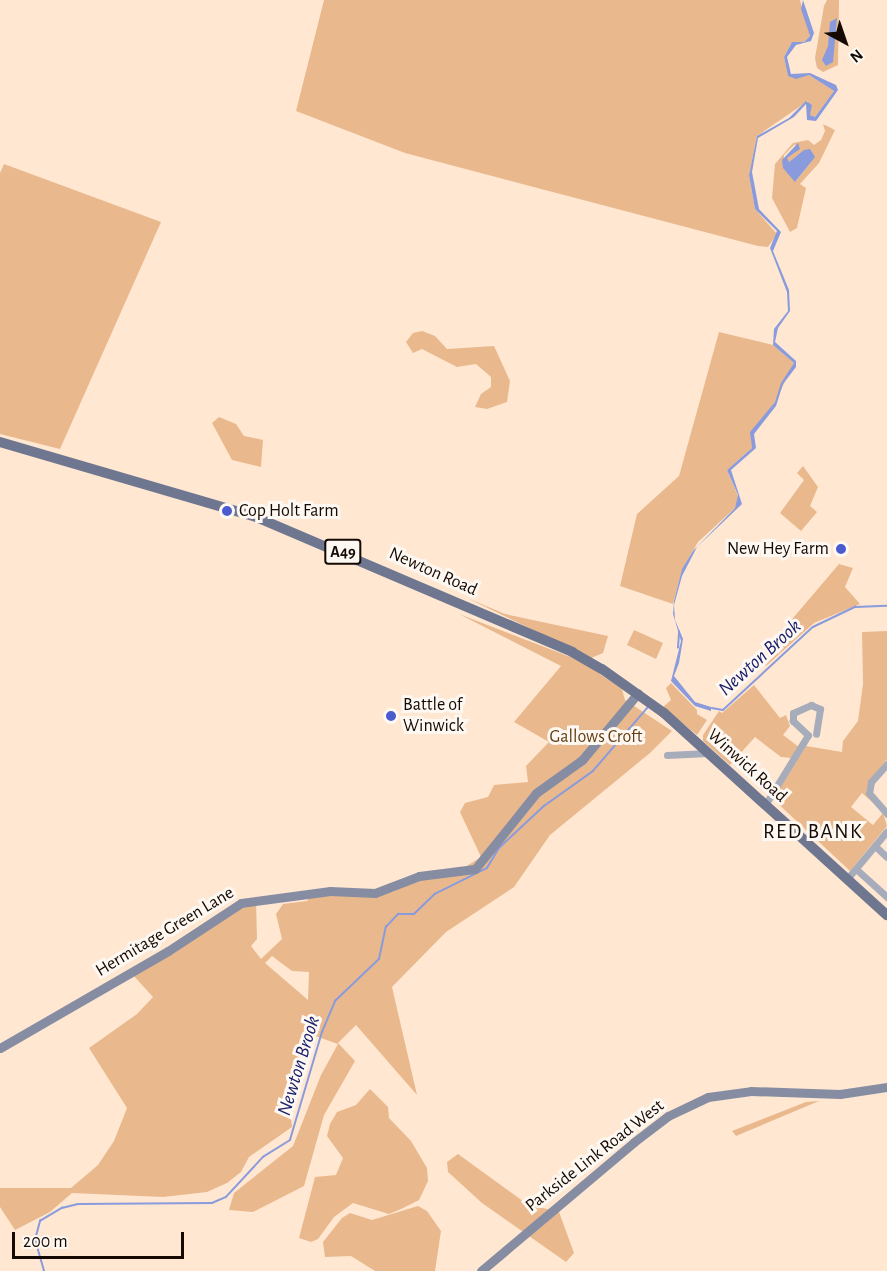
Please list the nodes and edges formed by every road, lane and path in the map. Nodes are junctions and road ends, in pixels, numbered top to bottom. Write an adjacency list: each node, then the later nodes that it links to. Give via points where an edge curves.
1 (0, 442): 2 (main road, Newton Road / A49, via 266,520 554,644)
2 (638, 693): 3 (main road, Newton Road / A49); 17 (street, Hermitage Green Lane, via 582,760 536,793 475,868 418,876 375,893 330,891 241,903 168,951)
3 (664, 713): 5 (main road, Winwick Road / A49)
4 (816, 734): 8 (street, via 820,709 811,705 793,713 793,721 808,735)
5 (708, 753): 6 (street); 8 (main road, Winwick Road / A49)
6 (667, 755)
7 (887, 764): 9 (street, via 871,782 869,794)
8 (765, 805): 14 (main road, Winwick Road / A49)
9 (887, 814)
10 (887, 831): 11 (street)
11 (875, 846): 12 (street); 13 (street)
12 (887, 857)
13 (856, 869): 14 (street); 15 (street)
14 (847, 879): 16 (main road, Winwick Road / A49)
15 (887, 897)
16 (887, 915)
17 (0, 1048)
18 (887, 1087): 19 (street, Parkside Link Road West, via 840,1094 751,1091 708,1097 668,1116 634,1142)
19 (481, 1271)

